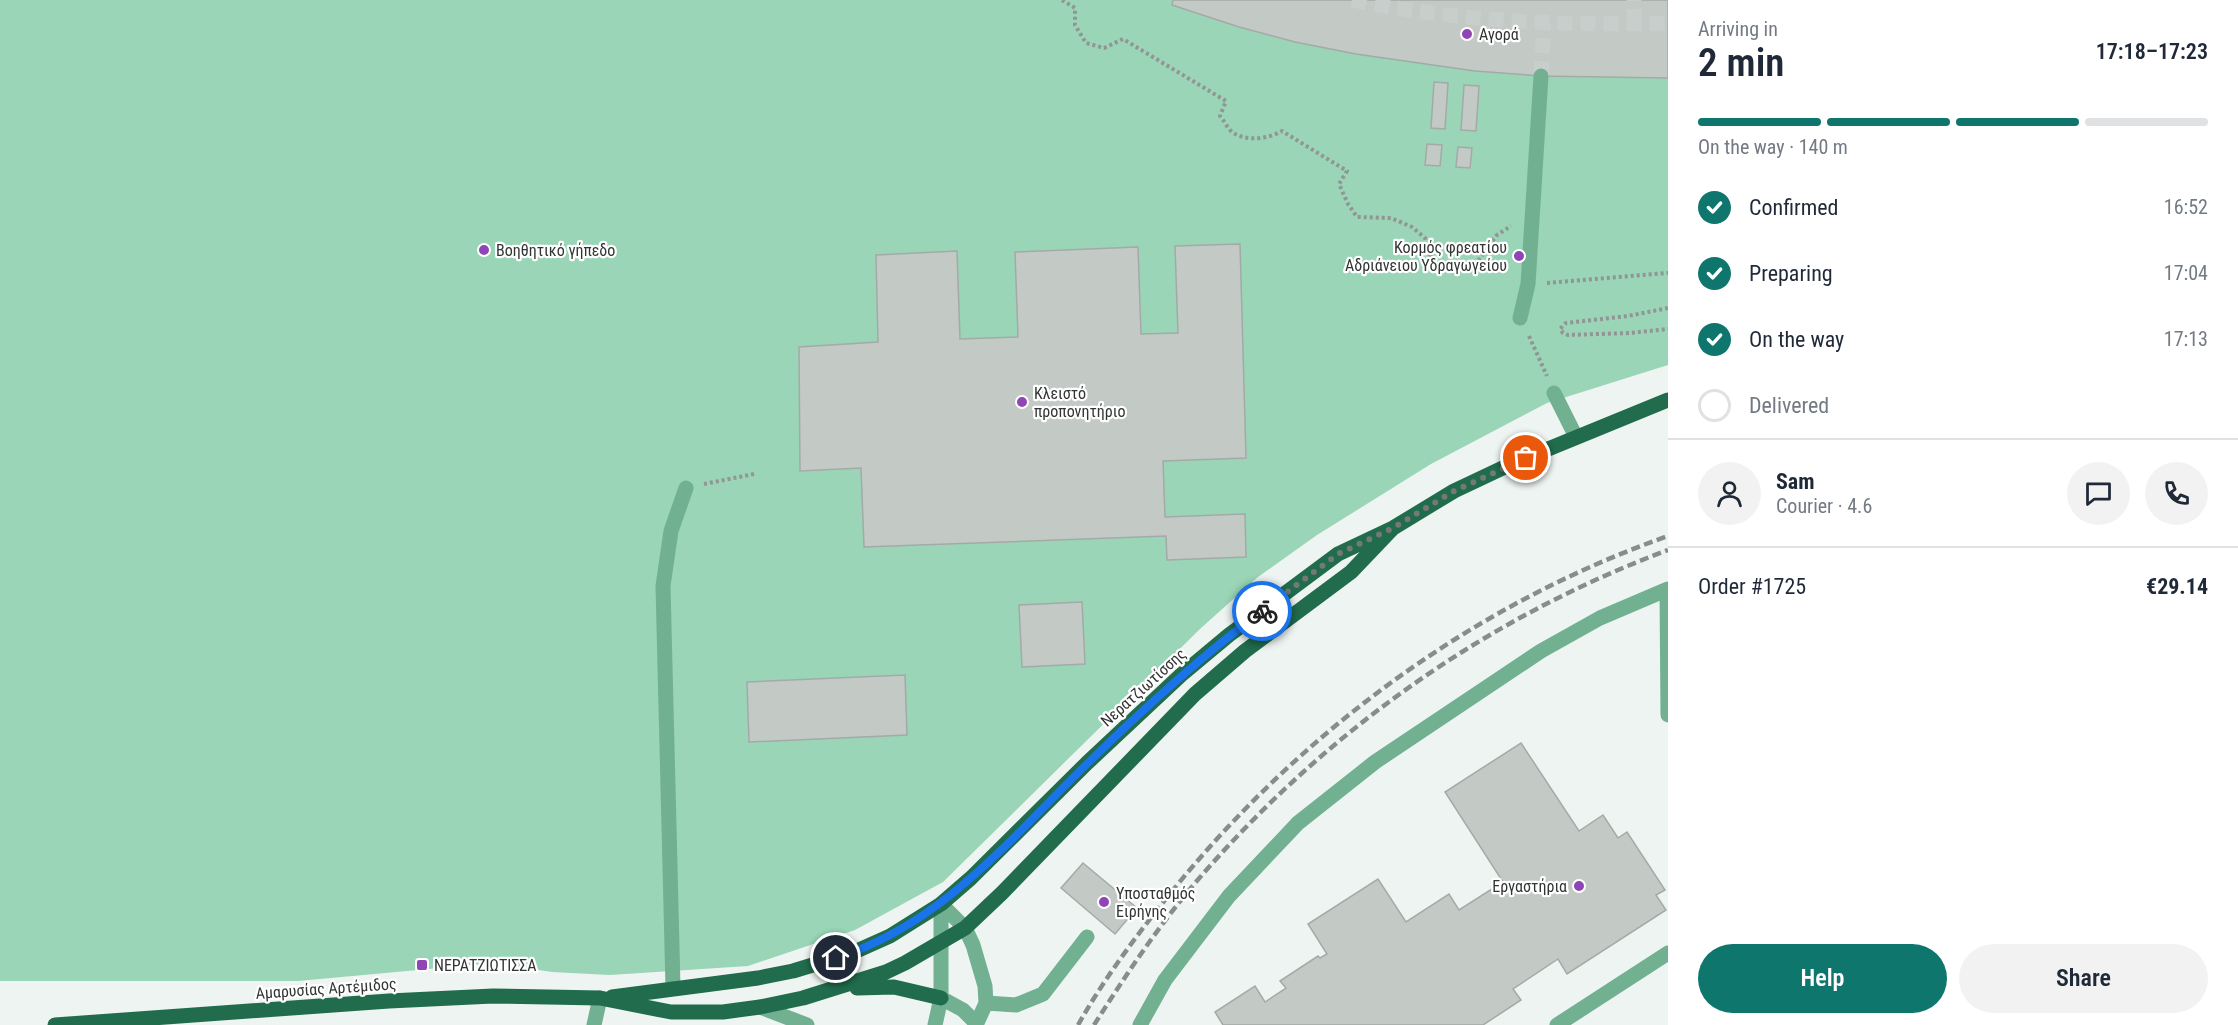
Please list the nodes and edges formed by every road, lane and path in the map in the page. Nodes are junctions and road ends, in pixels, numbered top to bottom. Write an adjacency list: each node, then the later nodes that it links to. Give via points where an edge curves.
1 (1062, 0): 3 (path, via 1075,8 1075,26 1086,43 1104,48 1123,39 1226,101 1220,116 1232,132 1251,138 1271,137 1282,131 1347,171 1339,184 1357,217 1391,218 1412,227 1425,238 1431,258 1442,269 1456,272 1475,265 1497,235 1512,225)
2 (1541, 76): 3 (street)
3 (1532, 222): 5 (street)
4 (1668, 273): 5 (path)
5 (1528, 284): 7 (street)
6 (1668, 308): 8 (path, via 1566,322 1560,329 1568,335)
7 (1520, 318): 9 (path)
8 (1668, 329)
9 (1554, 393): 11 (street)
10 (1668, 400): 11 (main road, Νερατζιωτίσσης)
11 (1576, 437): 14 (main road, Νερατζιωτίσσης, via 1454,491)
12 (754, 474): 13 (path)
13 (686, 488): 23 (street, via 671,531 663,586)
14 (1393, 528): 18 (main road, Νερατζιωτίσσης, via 1338,554 1189,668); 19 (main road, Νερατζιωτίσσης, via 1351,572 1245,651 1195,694)
15 (1667, 589): 16 (street); 35 (street, via 1600,618 1541,651 1374,762 1298,823 1229,896 1165,980)
16 (1668, 646): 17 (street)
17 (1668, 715)
18 (941, 904): 19 (street); 21 (street); 23 (main road, Αμαρυσίας Αρτέμιδος, via 872,944 821,963 758,978)
19 (965, 928): 21 (main road, Νερατζιωτίσσης); 27 (street)
20 (1087, 937): 27 (street, via 1043,994 1016,1005)
21 (942, 943): 24 (main road, Νερατζιωτίσσης, via 905,963); 26 (street)
22 (1668, 953): 36 (street)
23 (673, 987): 25 (main road, Αμαρυσίας Αρτέμιδος)
24 (833, 990): 26 (main road, via 894,987); 28 (main road, Νερατζιωτίσσης)
25 (600, 998): 28 (main road, Αμαρυσίας Αρτέμιδος, via 671,1012); 29 (main road, Αμαρυσίας Αρτέμιδος, via 493,996 378,1002); 32 (street)
26 (941, 998): 30 (street, via 963,1010); 34 (street)
27 (987, 1003): 30 (street)
28 (760, 1007): 33 (street)
29 (204, 1020): 31 (main road, Αμαρυσίας Αρτέμιδος)
30 (976, 1024)
31 (55, 1025)
32 (594, 1025)
33 (807, 1025)
34 (935, 1025)
35 (1140, 1025)
36 (1557, 1025)

